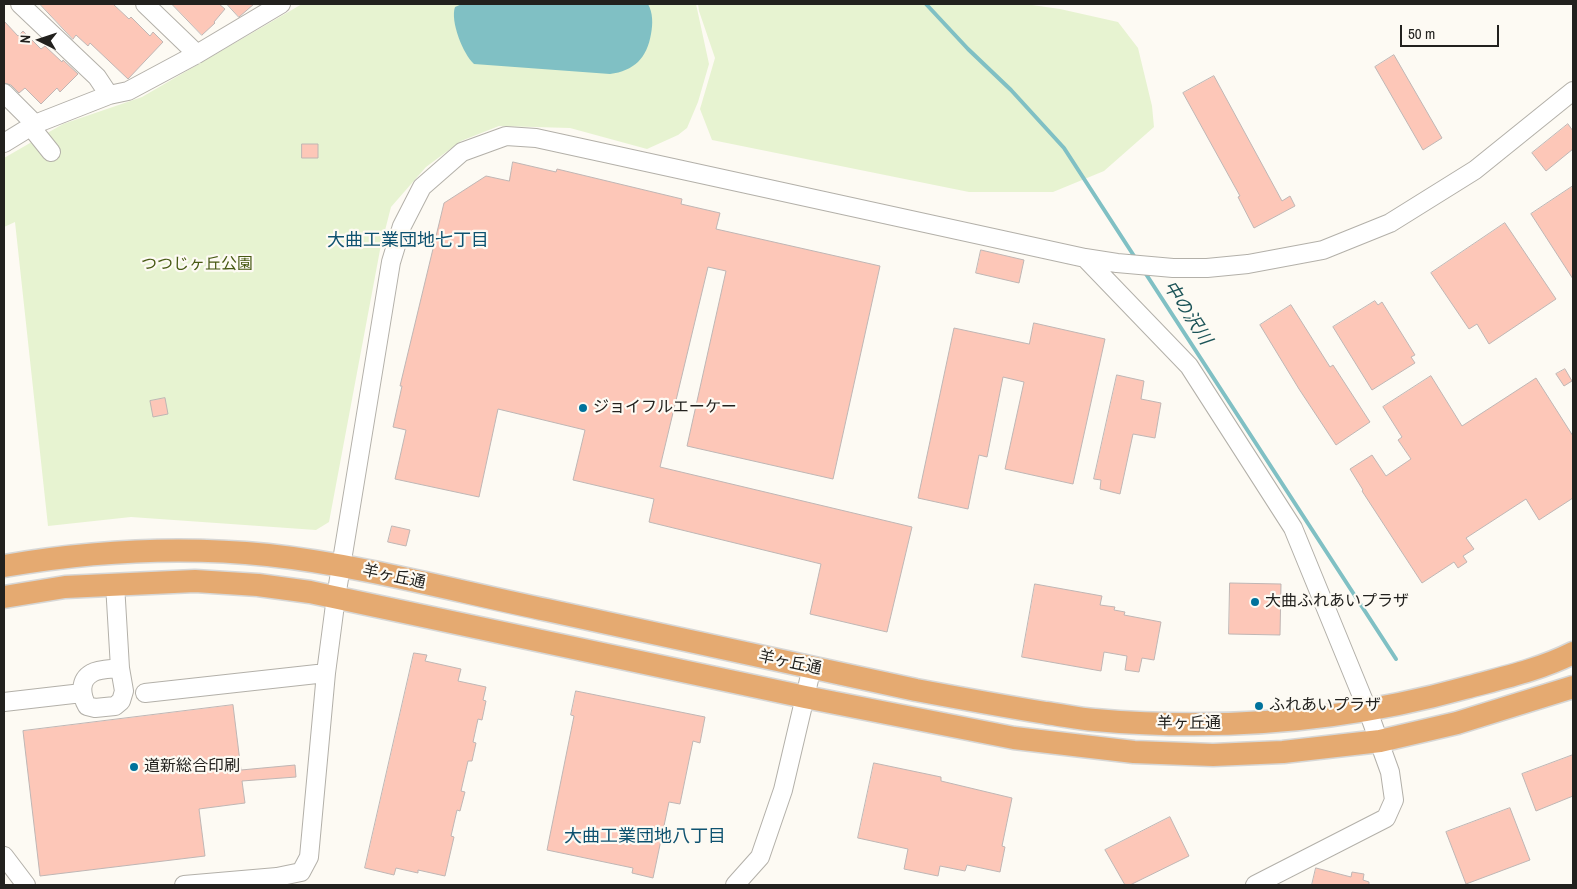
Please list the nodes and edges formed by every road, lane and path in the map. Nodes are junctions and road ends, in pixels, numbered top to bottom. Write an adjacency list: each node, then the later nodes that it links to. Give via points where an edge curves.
1 (20, 4): 7 (street, via 98,77)
2 (145, 4): 4 (street)
3 (282, 4): 4 (street)
4 (197, 54): 7 (street, via 128,90)
5 (1573, 91): 11 (street, via 1475,170 1390,223 1323,250 1207,268 1117,264)
6 (4, 93): 8 (street)
7 (109, 95): 8 (street)
8 (33, 125): 9 (street); 10 (street)
9 (4, 143)
10 (51, 152)
11 (1085, 258): 13 (street, via 536,138 506,136 462,152 422,187 402,226 391,262); 26 (street, via 1189,366 1293,528)
12 (4, 566): 13 (main road, 羊ヶ丘通, via 72,555 142,551 268,555)
13 (340, 566): 16 (street); 18 (main road, 羊ヶ丘通)
14 (115, 584): 15 (main road, 羊ヶ丘通, via 65,587); 16 (main road, 羊ヶ丘通, via 194,581 258,585); 19 (street)
15 (4, 597)
16 (336, 597): 20 (street); 24 (main road, 羊ヶ丘通)
17 (1573, 654): 26 (main road, 羊ヶ丘通, via 1525,672)
18 (812, 667): 24 (street); 26 (main road, 羊ヶ丘通, via 1000,706 1093,720 1171,725 1274,723)
19 (120, 668): 22 (street, via 92,672 84,680); 22 (street, via 124,691 115,706 87,706)
20 (326, 673): 23 (street); 29 (street, via 309,857 301,872)
21 (1573, 687): 27 (main road, 羊ヶ丘通, via 1456,723)
22 (82, 693): 25 (street)
23 (145, 693)
24 (805, 697): 27 (main road, 羊ヶ丘通, via 1014,738 1134,752 1213,755 1282,752); 32 (street, via 783,790 760,857)
25 (4, 702)
26 (1368, 711): 27 (street)
27 (1380, 741): 33 (street, via 1390,772 1394,800 1386,818)
28 (4, 856): 30 (street)
29 (243, 883): 31 (street)
30 (26, 885)
31 (184, 885)
32 (735, 885)
33 (1255, 885)

